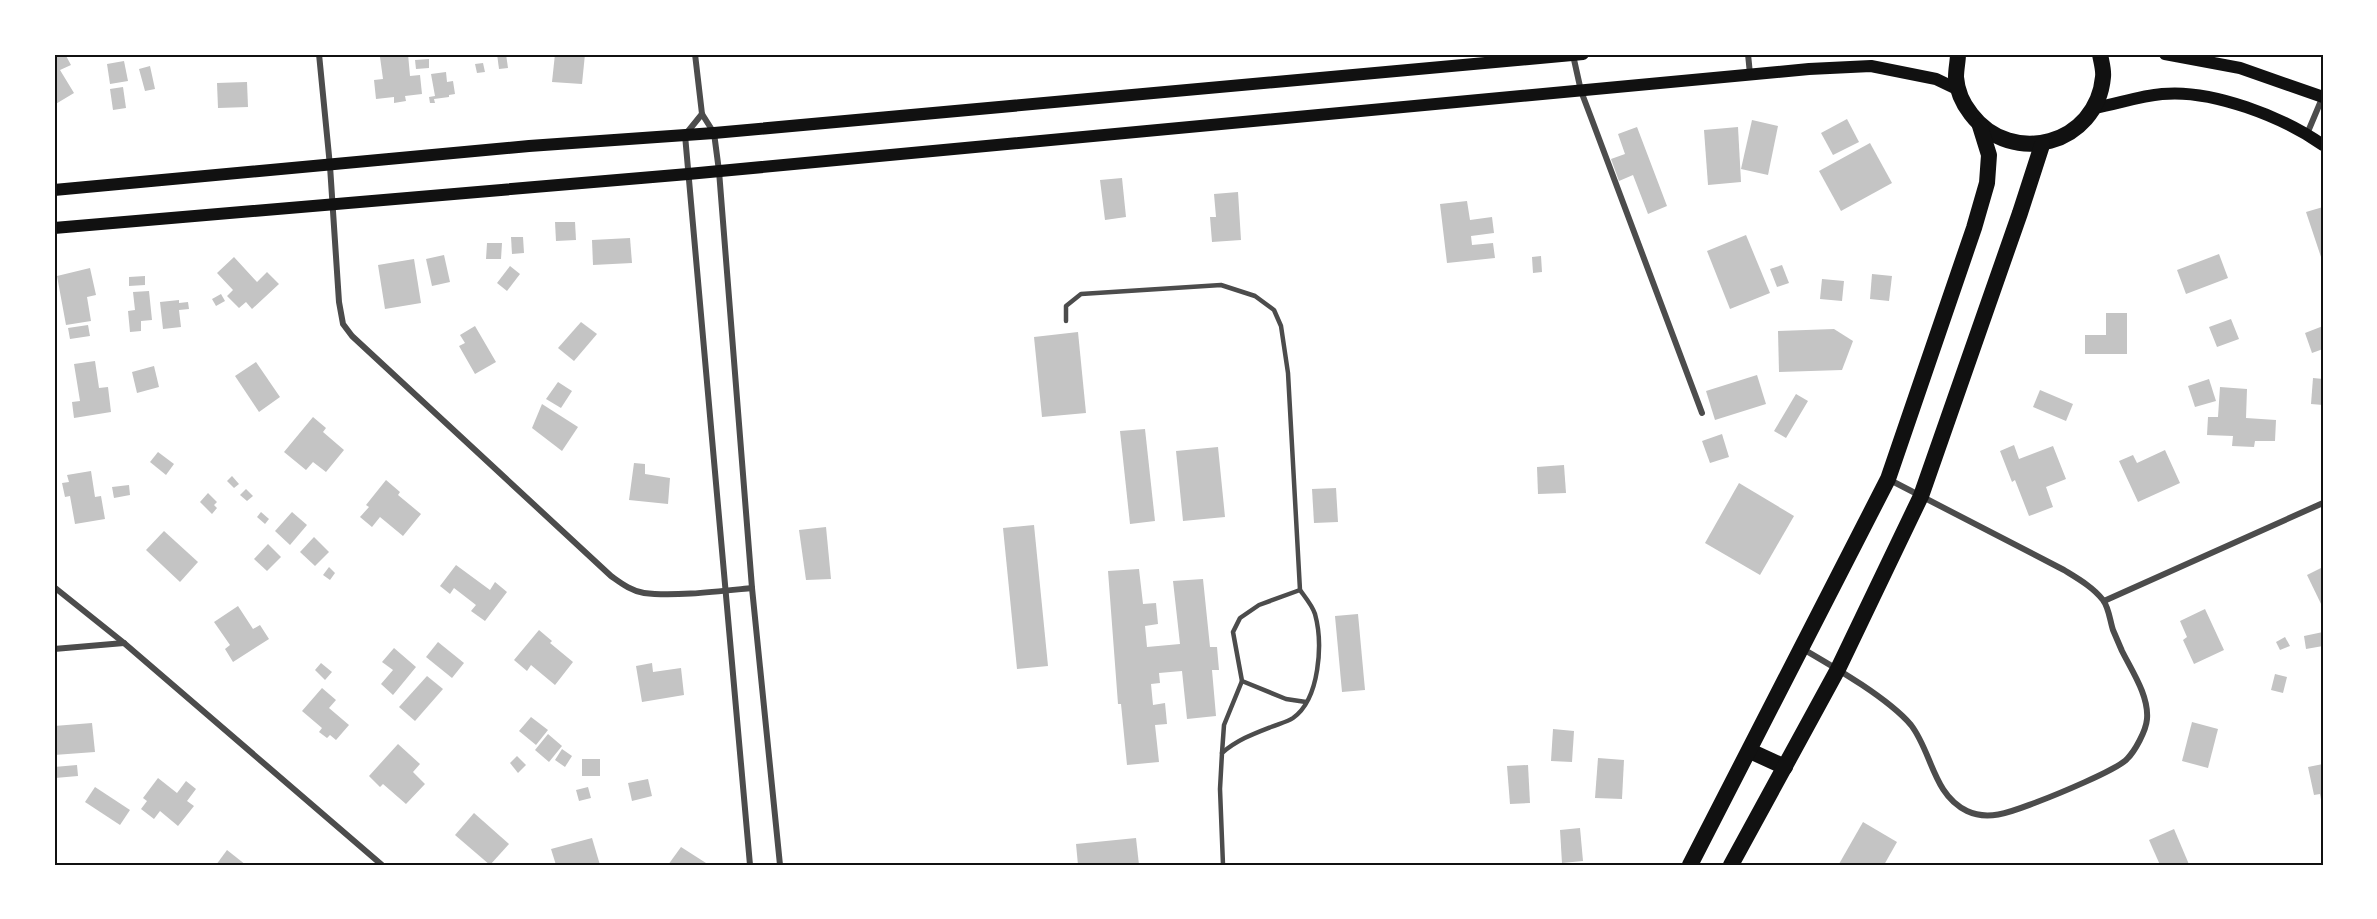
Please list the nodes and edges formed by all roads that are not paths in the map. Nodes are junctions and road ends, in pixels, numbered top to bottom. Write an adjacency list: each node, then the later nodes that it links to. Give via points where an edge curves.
1 (319, 54): 20 (street)
2 (695, 54): 13 (street)
3 (1576, 54): 10 (street); 15 (main road)
4 (1748, 54): 8 (street)
5 (1958, 54): 9 (highway)
6 (2100, 54): 12 (highway, via 2103,76)
7 (2165, 54): 11 (main road, via 2241,69)
8 (1750, 74): 9 (main road, via 1871,66 1936,79); 10 (main road)
9 (1959, 90): 14 (highway)
10 (1581, 91): 21 (main road); 27 (street)
11 (2323, 97): 16 (street)
12 (2094, 108): 16 (main road, via 2145,96 2186,94 2254,111); 18 (highway, via 2072,132)
13 (702, 114): 15 (street); 17 (street)
14 (1980, 126): 18 (highway, via 2009,142); 28 (highway, via 1989,155 1987,183)
15 (714, 134): 17 (main road); 21 (street)
16 (2307, 134): 19 (main road)
17 (685, 135): 20 (main road); 22 (street)
18 (2042, 145): 29 (highway)
19 (2323, 145)
20 (330, 166): 23 (main road); 24 (street)
21 (719, 171): 22 (main road); 32 (street)
22 (688, 174): 24 (main road); 34 (street)
23 (54, 190)
24 (333, 204): 25 (main road); 34 (street, via 339,302 343,324 352,336 628,588 644,593)
25 (54, 228)
26 (1066, 321): 33 (lane, via 1066,306 1081,294 1221,285 1255,296 1274,310 1281,326 1288,373)
27 (1702, 412)
28 (1888, 479): 29 (street); 38 (highway)
29 (1921, 496): 35 (street, via 2064,570); 39 (highway)
30 (2323, 503): 35 (street)
31 (54, 587): 36 (street)
32 (752, 588): 34 (street); 47 (street)
33 (1300, 590): 40 (lane, via 1259,605 1240,618 1233,632); 41 (lane, via 1314,610 1318,629 1319,657)
34 (725, 591): 46 (street)
35 (2104, 601): 39 (street, via 2144,696 2147,719 2140,739 2127,760 2109,771 2008,812 1988,816 1967,811 1950,799 1911,725)
36 (124, 643): 37 (street); 45 (street)
37 (54, 649)
38 (1803, 649): 39 (street); 42 (highway)
39 (1838, 669): 44 (highway)
40 (1242, 681): 41 (lane, via 1286,699); 43 (lane, via 1224,725)
41 (1306, 702): 43 (lane, via 1293,718 1238,740)
42 (1750, 751): 44 (highway); 49 (highway)
43 (1222, 753): 48 (lane)
44 (1785, 766): 50 (highway)
45 (382, 865)
46 (750, 865)
47 (780, 865)
48 (1223, 865)
49 (1690, 865)
50 (1731, 865)

